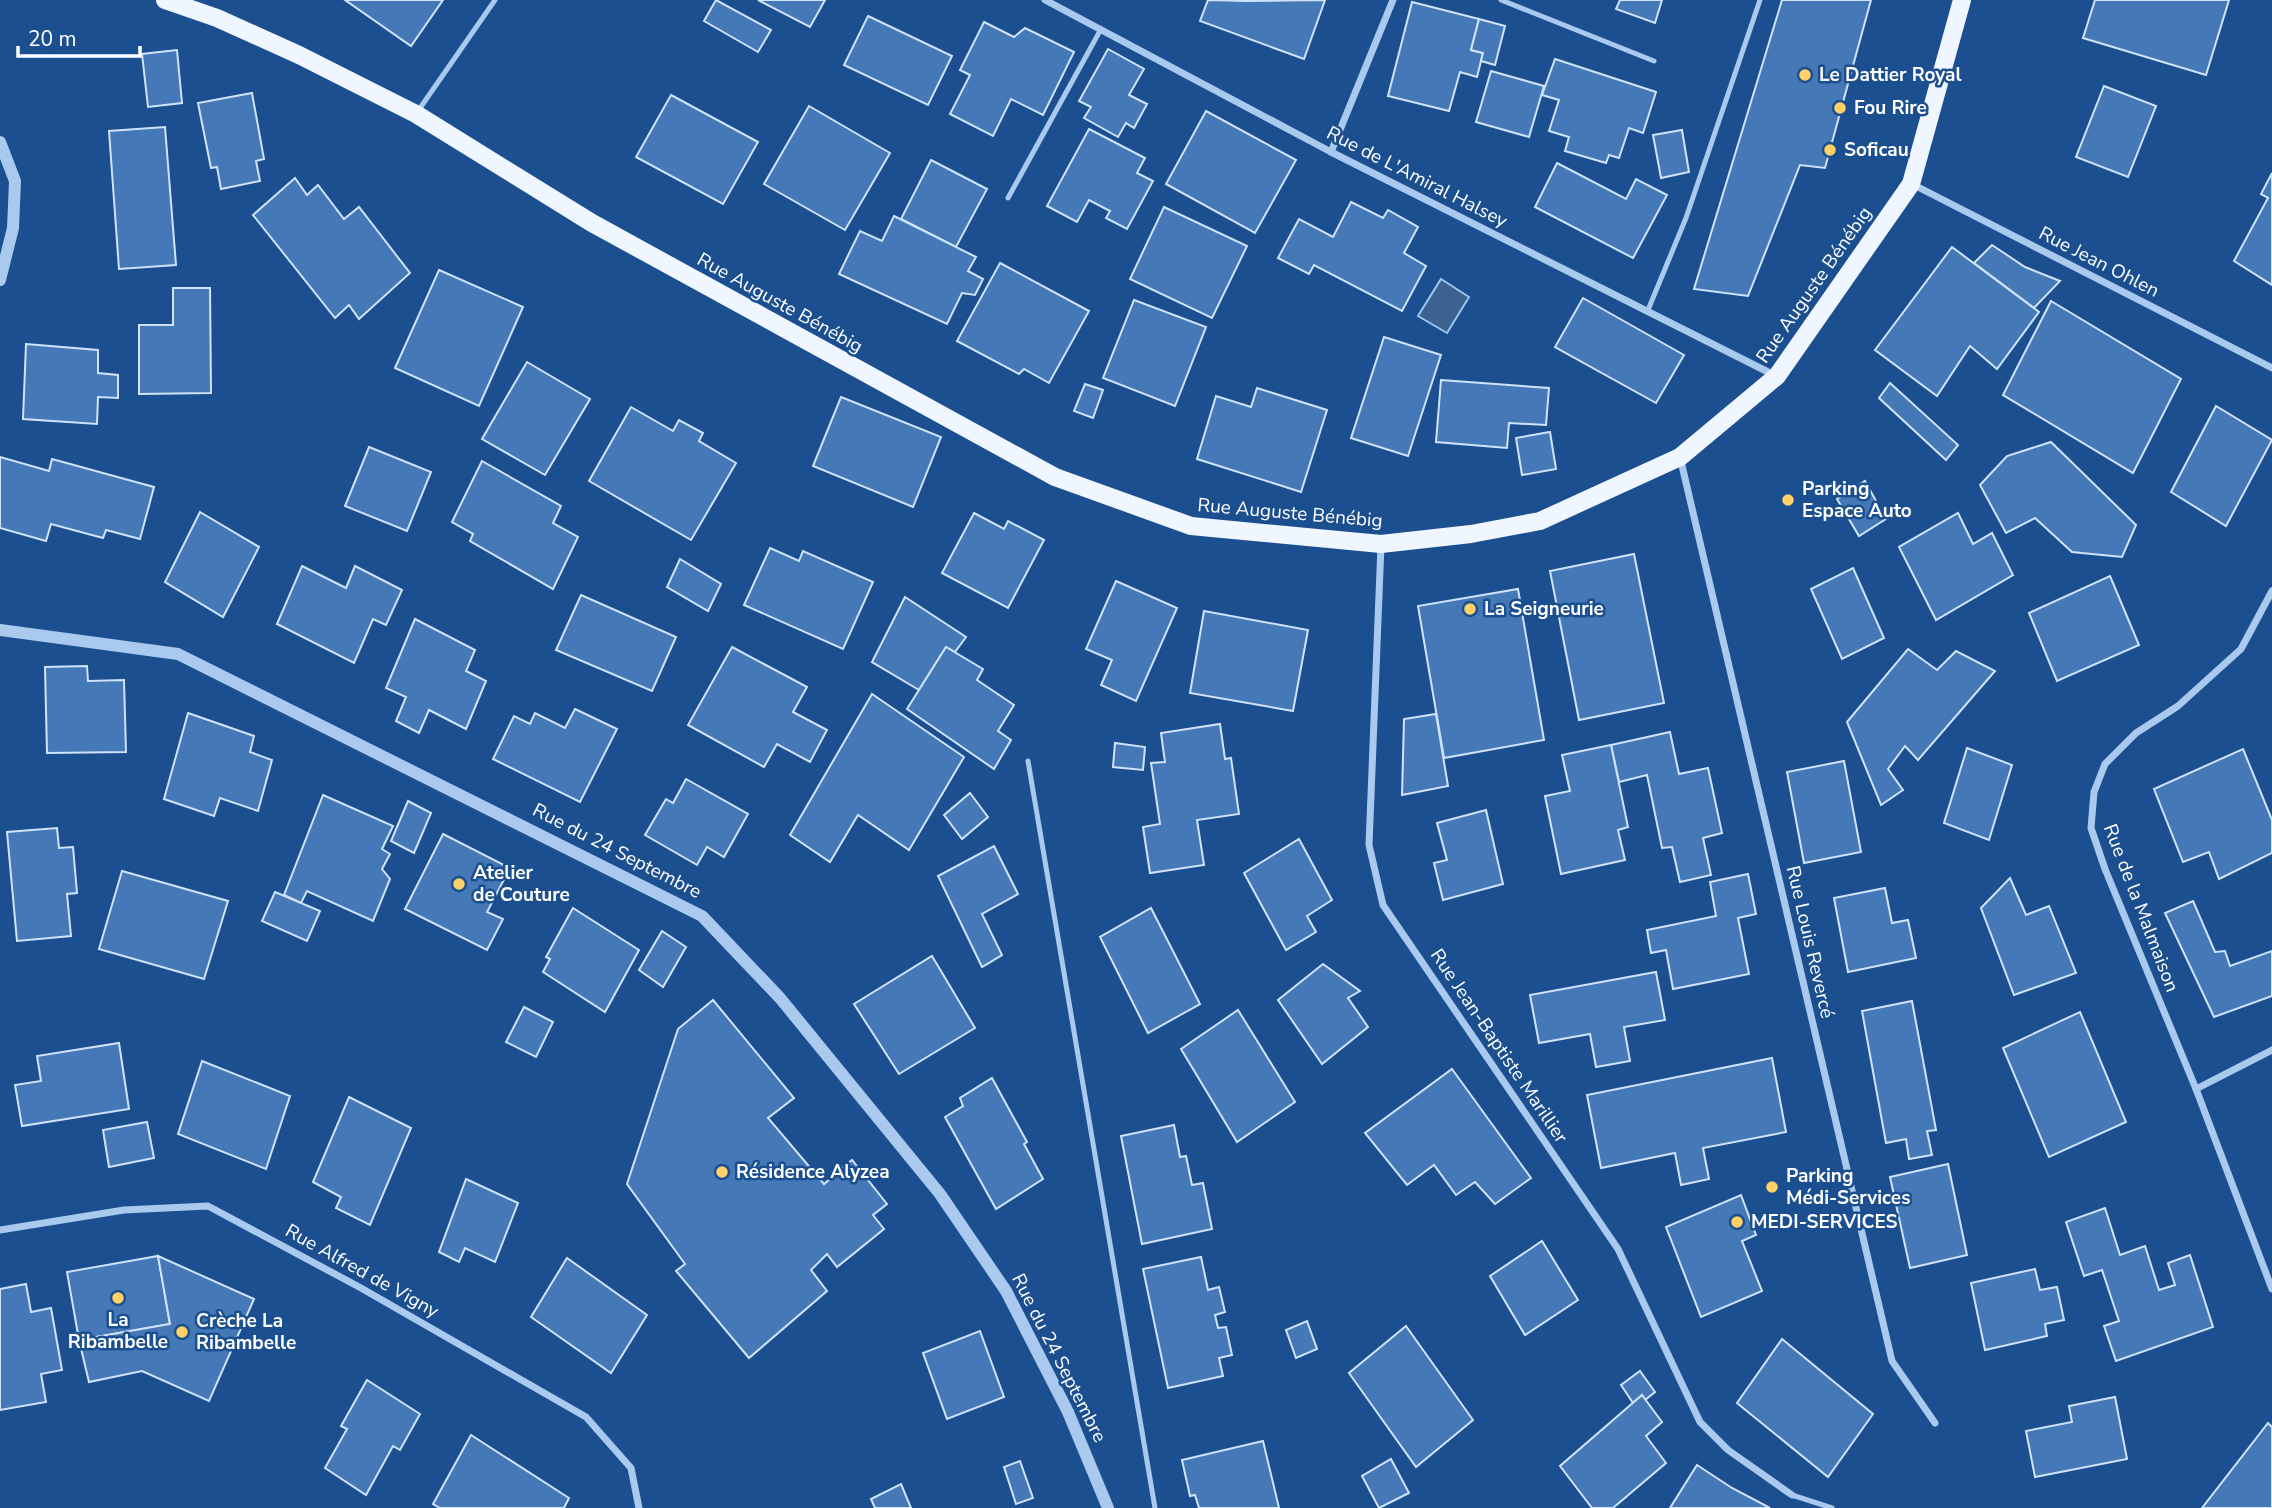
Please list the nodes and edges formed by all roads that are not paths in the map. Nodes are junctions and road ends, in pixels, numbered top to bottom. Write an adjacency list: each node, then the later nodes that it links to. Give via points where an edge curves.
1 (165, 0): 10 (main road, Rue Auguste Bénébig, via 240,28)
2 (495, 0): 10 (lane)
3 (1045, 0): 8 (street, Rue de L'Amiral Halsey)
4 (1393, 0): 12 (street)
5 (1501, 0): 9 (lane)
6 (1760, 0): 16 (lane, via 1686,219)
7 (1962, 0): 13 (main road, Rue Auguste Bénébig)
8 (1101, 29): 12 (street, Rue de L'Amiral Halsey); 14 (lane)
9 (1654, 61)
10 (416, 114): 20 (main road, Rue Auguste Bénébig, via 592,223 1055,477 1191,526)
11 (0, 142): 15 (street, via 15,181 13,228)
12 (1331, 152): 16 (street, Rue de L'Amiral Halsey)
13 (1911, 184): 17 (street, Rue Jean Ohlen); 18 (main road, Rue Auguste Bénébig)
14 (1008, 198)
15 (0, 280)
16 (1648, 310): 18 (street, Rue de L'Amiral Halsey)
17 (2272, 368)
18 (1777, 376): 19 (main road, Rue Auguste Bénébig)
19 (1680, 457): 20 (main road, Rue Auguste Bénébig, via 1540,521); 28 (street, Rue Louis Revercé, via 1892,1361)
20 (1381, 544): 29 (street, Rue Jean-Baptiste Marillier, via 1369,845 1383,905 1618,1249 1700,1422 1728,1450)
21 (2272, 591): 25 (street, Rue de la Malmaison, via 2241,649 2178,706 2136,733 2105,764 2094,792 2091,828)
22 (0, 630): 31 (street, Rue du 24 Septembre, via 178,654 702,916 780,998 940,1194 1006,1291 1068,1412)
23 (1028, 761): 32 (lane)
24 (2272, 1050): 25 (street)
25 (2196, 1089): 27 (street, Rue de la Malmaison)
26 (0, 1230): 30 (street, Rue Alfred de Vigny, via 124,1210 208,1206 586,1417 631,1468)
27 (2272, 1289)
28 (1935, 1423)
29 (1792, 1495): 33 (lane)
30 (639, 1508)
31 (1108, 1508)
32 (1155, 1508)
33 (1832, 1508)

